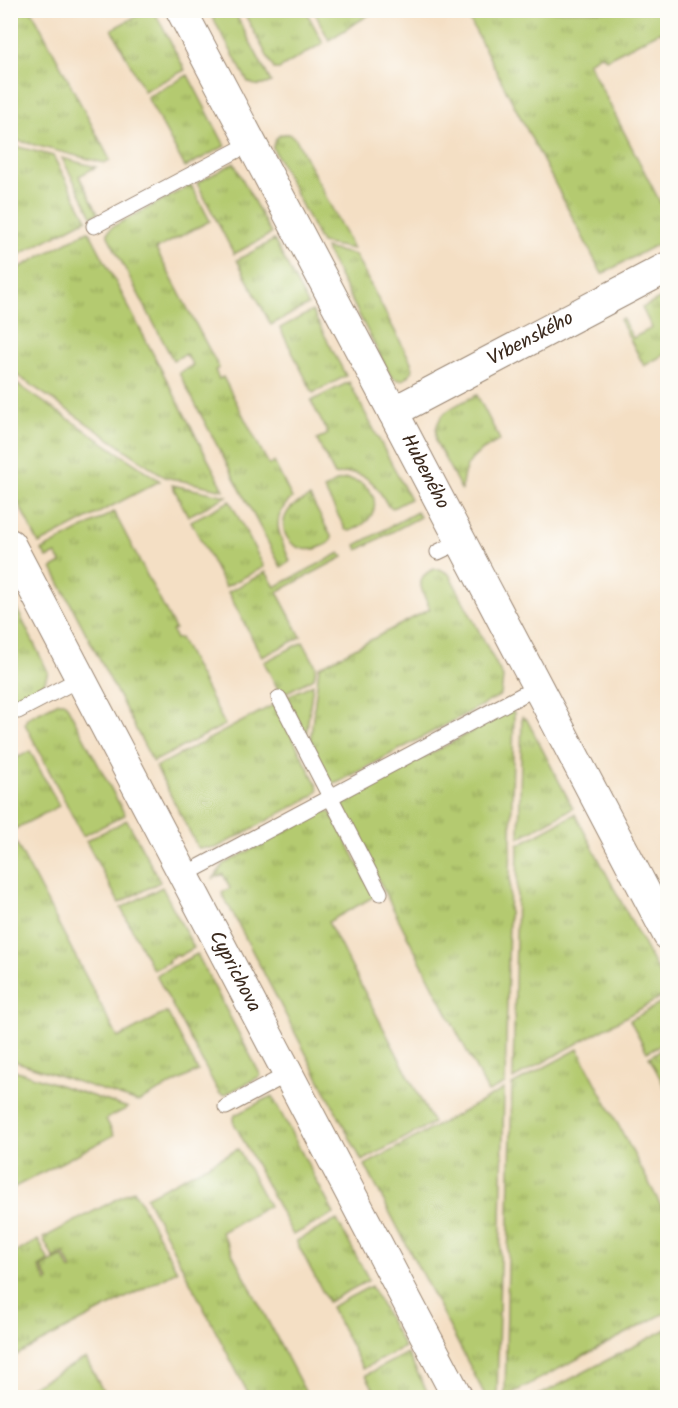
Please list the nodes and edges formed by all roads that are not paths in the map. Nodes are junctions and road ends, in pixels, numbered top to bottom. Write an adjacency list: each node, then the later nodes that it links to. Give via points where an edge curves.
1 (181, 10): 2 (street, Hubeného)
2 (251, 143): 3 (lane); 5 (street, Hubeného)
3 (94, 226)
4 (668, 267): 5 (street, Vrbenského)
5 (393, 412): 8 (street, Hubeného, via 449,546)
6 (10, 544): 7 (street, Cyprichova)
7 (81, 678): 10 (lane); 12 (street, Cyprichova)
8 (537, 687): 11 (lane); 14 (street, Hubeného)
9 (279, 699): 11 (lane)
10 (18, 711)
11 (331, 797): 12 (lane); 13 (lane)
12 (184, 875): 15 (street, Cyprichova)
13 (380, 894)
14 (668, 935)
15 (288, 1074): 16 (lane); 17 (street, Cyprichova)
16 (226, 1107)
17 (458, 1398)

